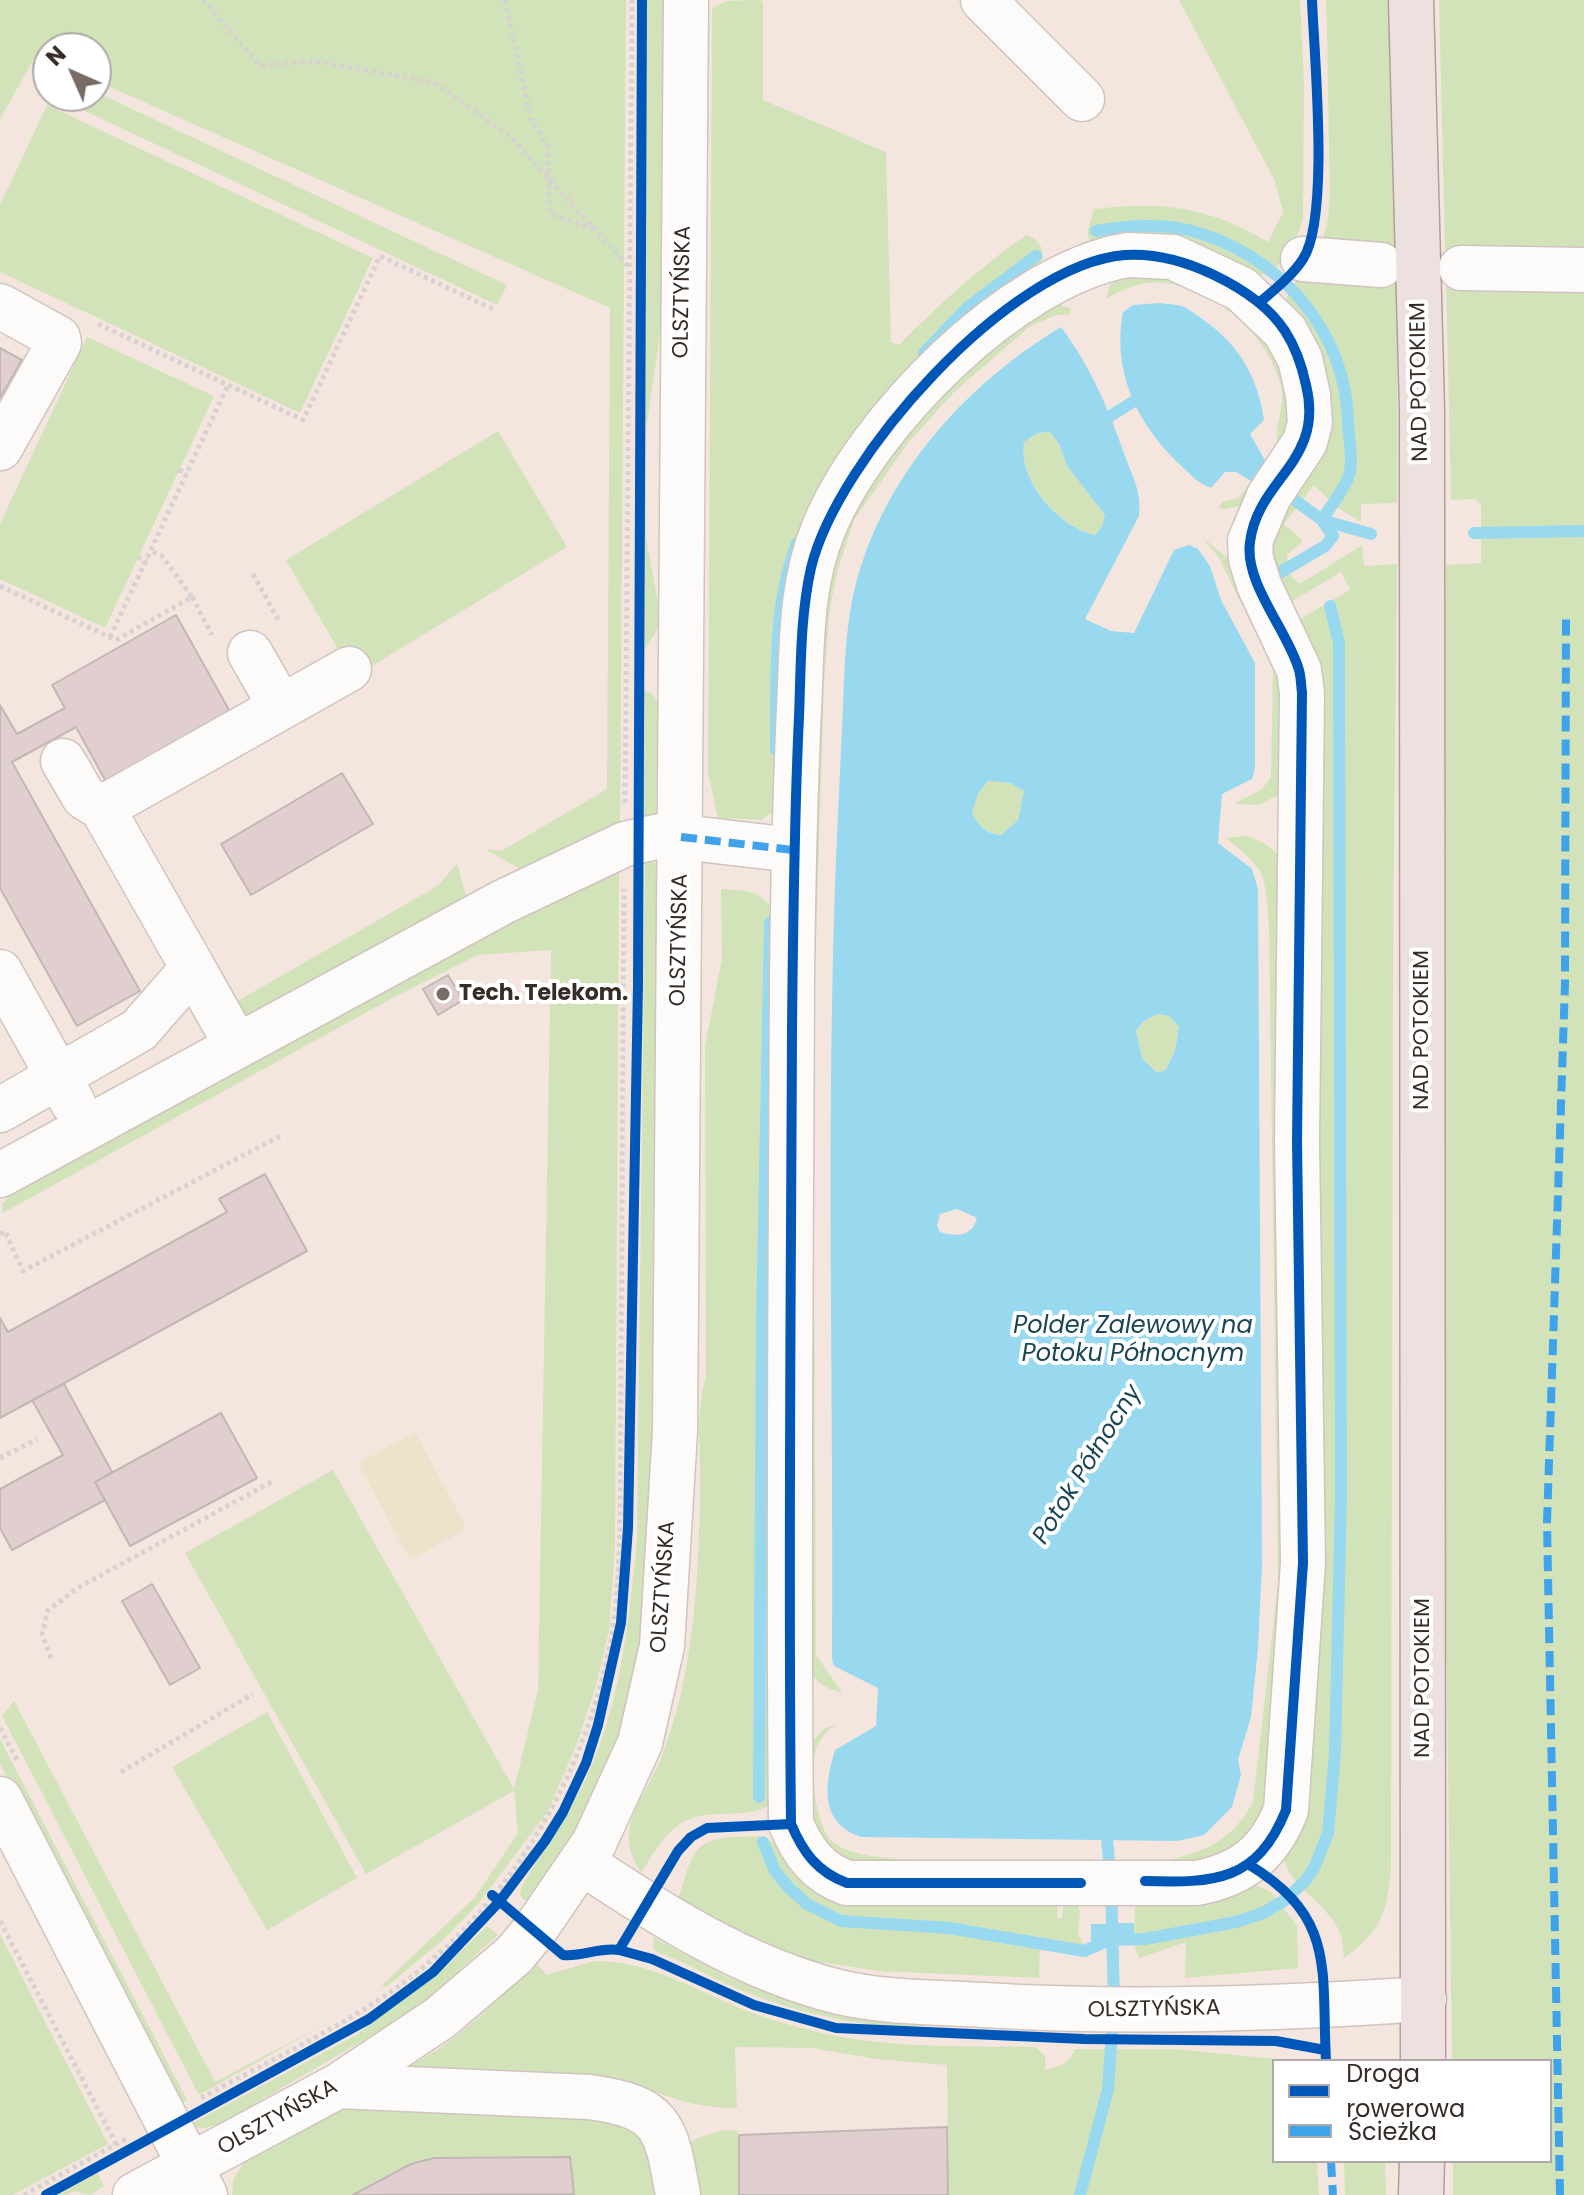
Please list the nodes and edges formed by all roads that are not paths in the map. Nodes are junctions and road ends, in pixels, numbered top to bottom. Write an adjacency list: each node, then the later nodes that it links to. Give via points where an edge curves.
1 (686, 0): 16 (street, OLSZTYŃSKA)
2 (983, 0): 4 (street)
3 (1411, 0): 27 (main road, NAD POTOKIEM, via 1422,409)
4 (1082, 99)
5 (1303, 259): 6 (street)
6 (1381, 265)
7 (1461, 268): 8 (street)
8 (1584, 270)
9 (0, 306): 10 (street, via 68,319)
10 (9, 455)
11 (250, 653): 13 (street)
12 (349, 669): 13 (street)
13 (281, 707): 15 (street)
14 (63, 761): 15 (street, via 84,797)
15 (102, 808): 18 (street)
16 (681, 837): 17 (street); 20 (street, via 625,844 503,902); 26 (street, OLSZTYŃSKA, via 675,1431 662,1646 640,1743)
17 (793, 850): 17 (street, via 791,1824 801,1848 830,1877 847,1883 1197,1883 1222,1878 1268,1845 1286,1810 1303,1563 1297,1141 1302,693 1299,670 1259,585 1250,541 1258,515 1305,442 1310,423 1300,359 1285,331 1259,303 1173,257 1106,258 1072,271 1006,311 952,357 889,424 837,502 811,569 803,617)
18 (193, 968): 20 (street); 21 (street, via 139,1030)
19 (0, 972): 21 (street)
20 (237, 1046): 23 (street)
21 (59, 1077): 22 (street); 23 (street)
22 (0, 1110)
23 (87, 1128): 24 (street)
24 (0, 1175)
25 (0, 1799): 31 (street)
26 (581, 1862): 27 (street, OLSZTYŃSKA, via 729,1951 839,1992 881,1999 1084,2011); 29 (street, OLSZTYŃSKA, via 514,1955 440,2018)
27 (1424, 1999): 28 (main road, NAD POTOKIEM)
28 (1423, 2059)
29 (338, 2086): 31 (street, OLSZTYŃSKA); 33 (street, via 617,2101 645,2111 660,2125)
30 (1422, 2163): 34 (main road)
31 (197, 2180): 32 (street, OLSZTYŃSKA)
32 (135, 2195)
33 (678, 2195)
34 (1421, 2195)

